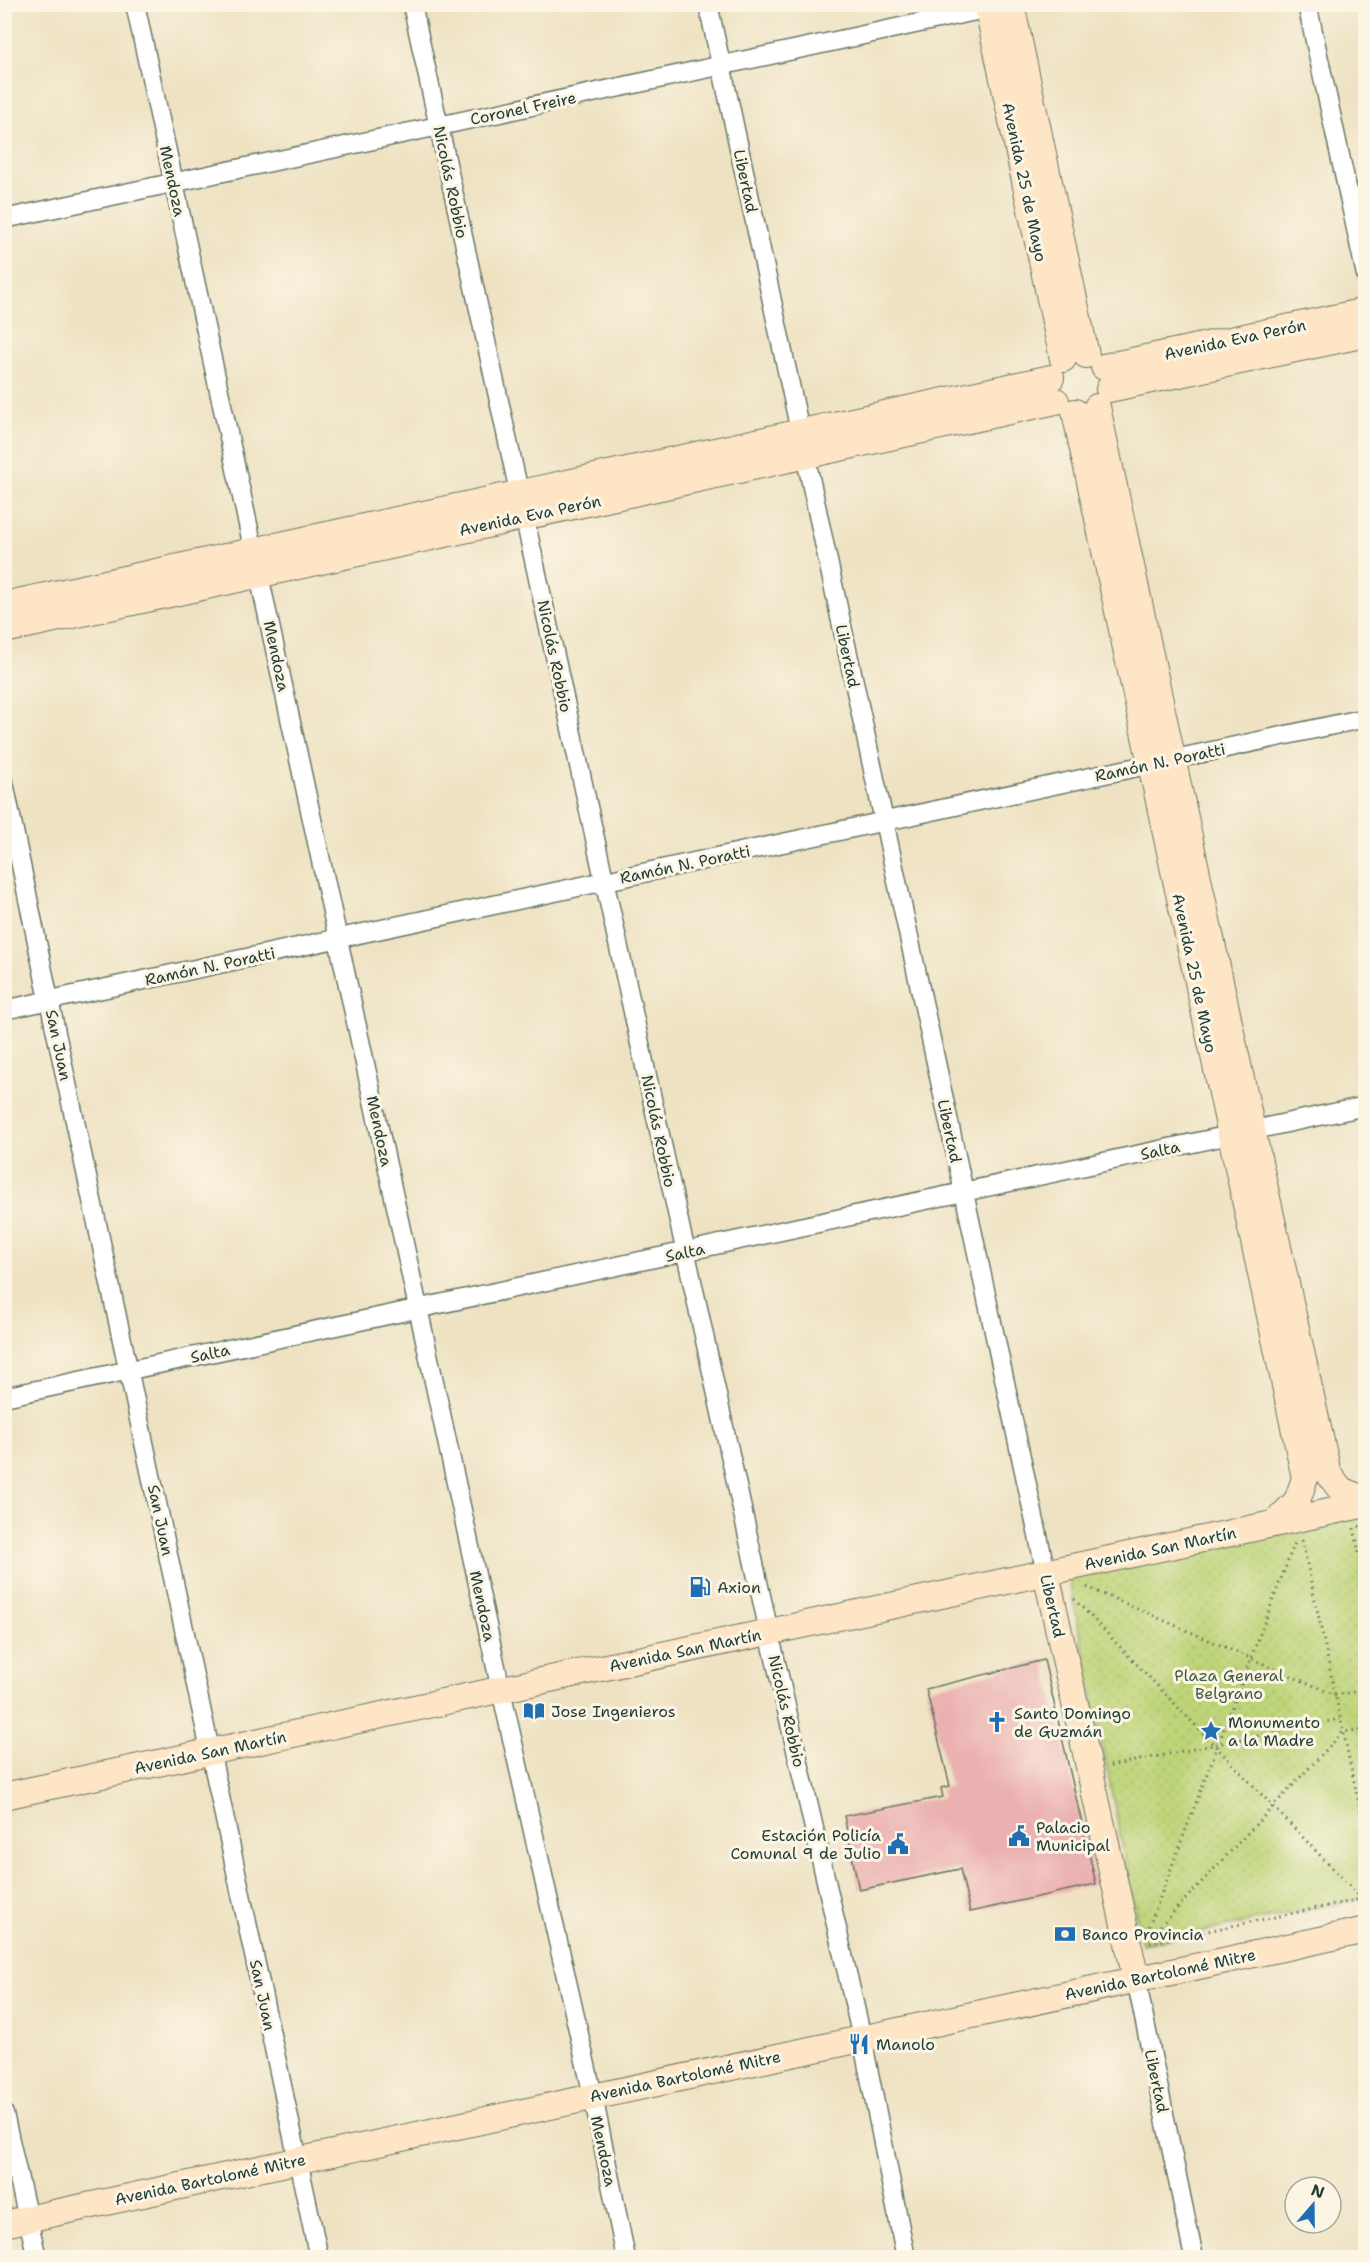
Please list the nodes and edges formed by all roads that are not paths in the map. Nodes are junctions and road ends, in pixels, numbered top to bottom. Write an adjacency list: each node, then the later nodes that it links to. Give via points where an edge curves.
1 (135, 4): 8 (street, Mendoza)
2 (412, 4): 7 (street, Nicolás Robbio)
3 (708, 4): 6 (street, Libertad)
4 (1307, 4): 10 (street)
5 (998, 5): 6 (street, Coronel Freire); 13 (main road, Avenida 25 de Mayo)
6 (722, 66): 7 (street, Coronel Freire); 14 (street, Libertad)
7 (439, 126): 8 (street, Coronel Freire); 15 (street, Nicolás Robbio)
8 (174, 183): 9 (street, Coronel Freire); 16 (street, Mendoza)
9 (4, 219)
10 (1365, 274)
11 (1365, 311): 13 (main road, Avenida Eva Perón)
12 (1365, 334): 13 (main road, Avenida Eva Perón)
13 (1080, 384): 14 (main road, Avenida Eva Perón); 20 (main road, Avenida 25 de Mayo)
14 (803, 444): 15 (main road, Avenida Eva Perón); 22 (street, Libertad)
15 (522, 505): 16 (main road, Avenida Eva Perón); 23 (street, Nicolás Robbio)
16 (256, 563): 17 (main road, Avenida Eva Perón); 18 (main road, Avenida Eva Perón); 24 (street, Mendoza)
17 (4, 605)
18 (4, 630)
19 (1365, 718): 20 (street, Ramón N. Poratti)
20 (1161, 762): 22 (street, Ramón N. Poratti); 28 (main road, Avenida 25 de Mayo)
21 (4, 783): 25 (street, San Juan)
22 (884, 822): 23 (street, Ramón N. Poratti); 29 (street, Libertad)
23 (605, 882): 24 (street, Ramón N. Poratti); 30 (street, Nicolás Robbio)
24 (338, 939): 25 (street, Ramón N. Poratti); 31 (street, Mendoza)
25 (49, 1000): 26 (street, Ramón N. Poratti); 32 (street, San Juan)
26 (4, 1010)
27 (1365, 1106): 28 (street, Salta)
28 (1241, 1133): 29 (street, Salta); 34 (main road, Avenida 25 de Mayo, via 1328,1473); 35 (main road, Avenida 25 de Mayo, via 1305,1478 1297,1501)
29 (964, 1192): 30 (street, Salta); 36 (street, Libertad)
30 (686, 1252): 31 (street, Salta); 37 (street, Nicolás Robbio)
31 (418, 1309): 32 (street, Salta); 38 (street, Mendoza)
32 (129, 1371): 33 (street, Salta); 39 (street, San Juan)
33 (4, 1398)
34 (1361, 1507): 35 (main road, Avenida San Martín)
35 (1274, 1524): 36 (main road, Avenida San Martín)
36 (1046, 1573): 37 (main road, Avenida San Martín); 42 (main road, Libertad)
37 (769, 1632): 38 (main road, Avenida San Martín); 43 (street, Nicolás Robbio)
38 (501, 1690): 39 (main road, Avenida San Martín); 44 (street, Mendoza)
39 (210, 1752): 40 (main road, Avenida San Martín); 46 (street, San Juan)
40 (4, 1796)
41 (1365, 1930): 42 (main road, Avenida Bartolomé Mitre)
42 (1136, 1979): 43 (main road, Avenida Bartolomé Mitre); 52 (street, Libertad)
43 (862, 2038): 44 (main road, Avenida Bartolomé Mitre); 51 (street, Nicolás Robbio)
44 (593, 2096): 46 (main road, Avenida Bartolomé Mitre); 50 (street, Mendoza)
45 (4, 2114): 47 (street)
46 (299, 2160): 47 (main road, Avenida Bartolomé Mitre); 49 (street, San Juan)
47 (16, 2221): 48 (street)
48 (37, 2258)
49 (319, 2258)
50 (626, 2258)
51 (906, 2258)
52 (1194, 2258)

